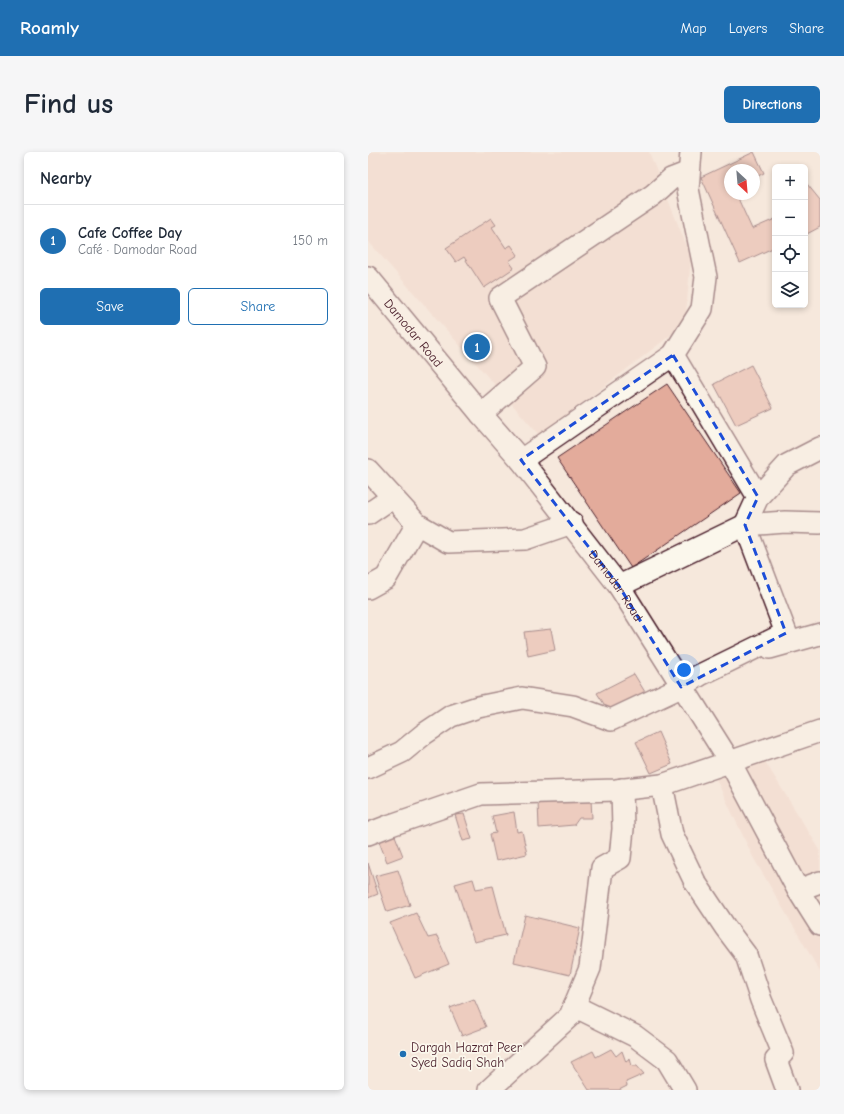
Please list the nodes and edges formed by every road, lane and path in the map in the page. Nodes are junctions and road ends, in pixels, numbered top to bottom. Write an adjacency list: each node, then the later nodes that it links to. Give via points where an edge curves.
1 (690, 162): 3 (street, via 688,189 706,278 702,309); 4 (street, via 652,195 500,298 535,367)
2 (368, 277): 4 (street, Damodar Road)
3 (673, 355): 6 (street); 9 (street)
4 (481, 414): 6 (street, Damodar Road)
5 (820, 448): 9 (street, via 787,464)
6 (521, 460): 11 (street, Damodar Road)
7 (368, 470): 8 (street)
8 (393, 497): 10 (street); 13 (street)
9 (758, 497): 14 (street)
10 (368, 514)
11 (572, 523): 13 (street, via 525,538 448,542); 15 (street, Damodar Road)
12 (820, 523): 14 (street)
13 (417, 524): 16 (street, via 386,578)
14 (745, 525): 15 (street); 18 (street, via 786,633)
15 (619, 586): 19 (street, Damodar Road)
16 (368, 588)
17 (820, 634): 18 (street, via 762,650)
18 (756, 648): 19 (street)
19 (681, 687): 21 (street, Damodar Road); 22 (street, via 611,720 573,706 522,698 478,707 451,716 402,752)
20 (820, 731): 21 (street)
21 (730, 762): 23 (street); 27 (street, Damodar Road)
22 (368, 768)
23 (662, 785): 24 (street); 32 (street, via 672,834 692,875 746,955 761,1000 783,1052 776,1060)
24 (622, 788): 25 (street, via 481,794); 29 (street, via 623,829 620,858 602,868 590,968)
25 (368, 834)
26 (820, 882): 27 (street)
27 (798, 890): 28 (street, Damodar Road)
28 (820, 925)
29 (574, 1006): 30 (street, via 570,1016); 31 (street, via 636,1036 667,1060)
30 (489, 1090)
31 (685, 1090)
32 (787, 1090)

